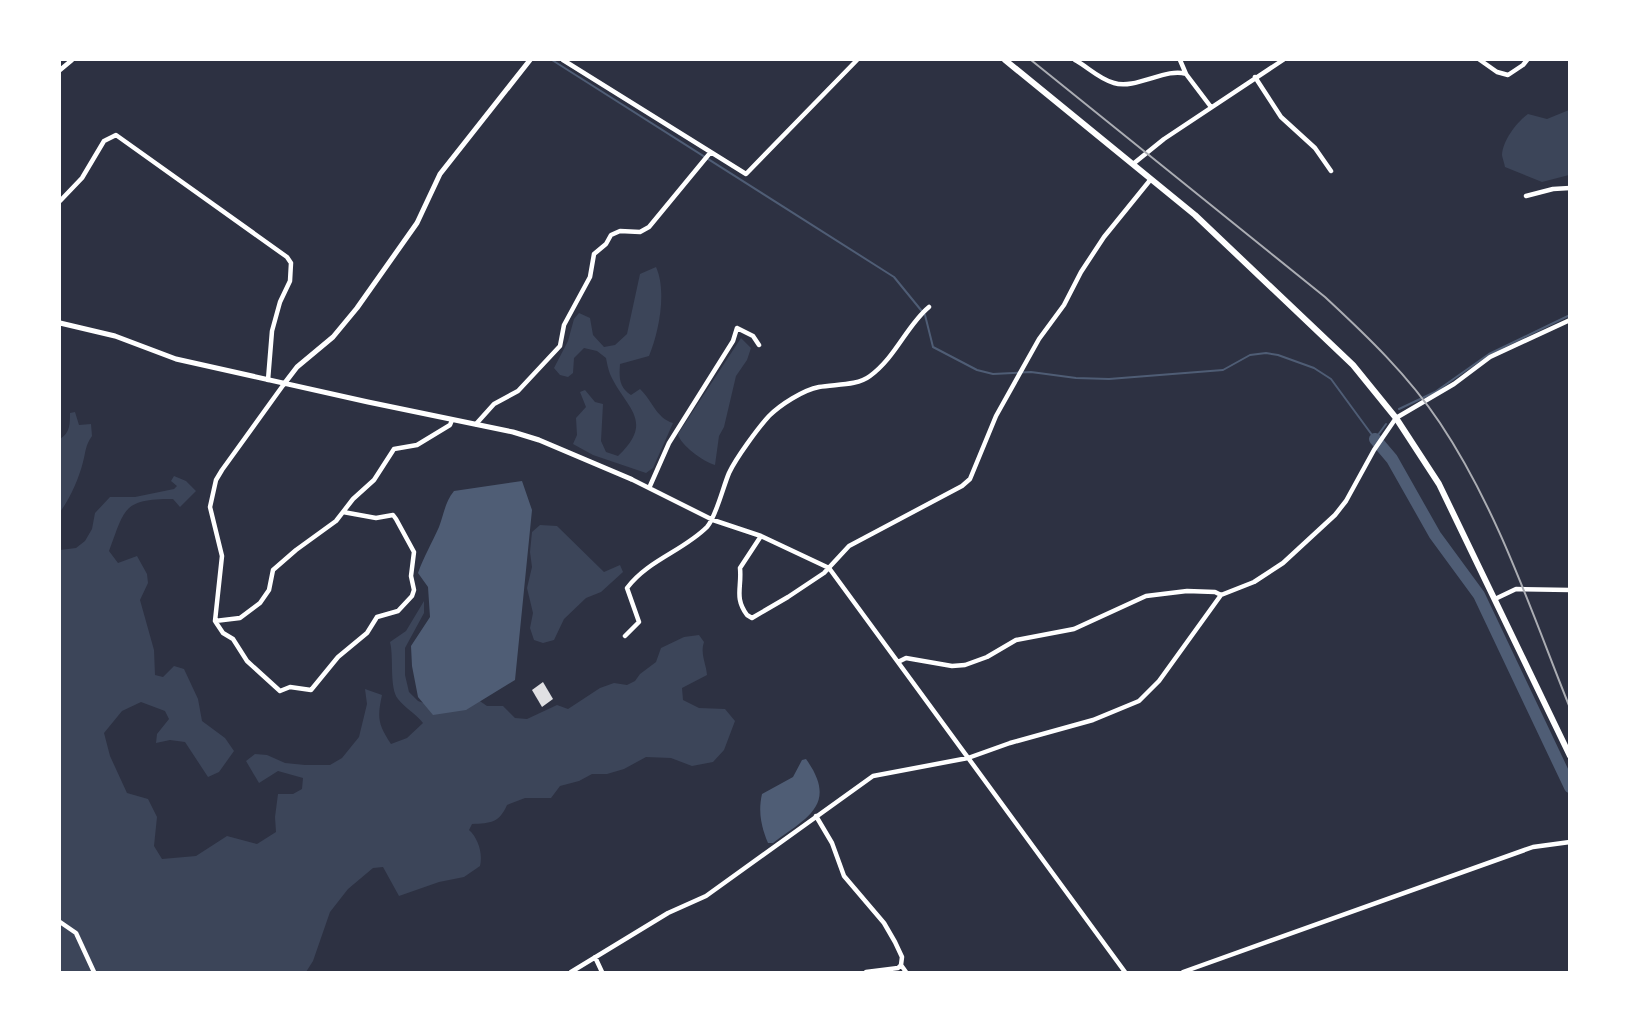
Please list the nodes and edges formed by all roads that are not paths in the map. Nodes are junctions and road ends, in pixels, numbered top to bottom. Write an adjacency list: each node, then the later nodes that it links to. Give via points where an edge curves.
1 (72, 60): 11 (street)
2 (530, 60): 27 (street, via 440,174 417,223 358,307)
3 (563, 60): 15 (street)
4 (857, 60): 15 (street, via 746,174)
5 (1005, 60): 16 (main road)
6 (1075, 60): 12 (street, via 1115,84)
7 (1180, 60): 12 (street)
8 (1283, 60): 13 (street)
9 (1480, 60): 10 (street, via 1508,75)
10 (1527, 60)
11 (60, 70)
12 (1186, 74): 14 (street)
13 (1255, 77): 14 (street); 17 (street, via 1281,117 1315,148)
14 (1211, 107): 16 (street)
15 (708, 156): 30 (street, via 649,227 611,235 594,254 590,277 564,325 560,346 518,391 494,404)
16 (1133, 164): 18 (main road)
17 (1331, 171)
18 (1151, 179): 28 (main road, via 1353,365); 36 (street, via 1104,237 1039,339 996,416 970,479 849,546)
19 (1570, 188): 20 (street)
20 (1526, 196)
21 (60, 201): 26 (street, via 82,178 104,141 116,135 287,257 290,281 272,331)
22 (926, 310): 34 (street, via 871,375 808,390 770,415 735,461)
23 (1570, 320): 28 (street, via 1490,358)
24 (60, 323): 26 (street, via 115,336 176,359)
25 (760, 345): 32 (street, via 737,328 669,443)
26 (268, 381): 27 (street)
27 (284, 384): 29 (street); 40 (street, via 222,470 211,497 222,556)
28 (1396, 418): 38 (street, via 1335,514 1283,563); 39 (main road, via 1452,509)
29 (452, 420): 30 (street); 33 (street, via 416,445 394,449 374,480)
30 (476, 424): 31 (street, via 539,440)
31 (631, 479): 32 (street)
32 (650, 486): 34 (street)
33 (343, 512): 40 (street, via 324,532 278,564 260,603 240,618); 40 (street, via 376,518 393,515 414,552 414,590 398,611 377,617 311,690 290,687 280,691)
34 (713, 520): 35 (street); 41 (street, via 643,570 627,588 639,622)
35 (761, 536): 36 (street); 36 (street, via 740,568 738,598 752,618)
36 (829, 568): 42 (street)
37 (1570, 590): 39 (street, via 1516,589)
38 (1222, 595): 42 (street, via 1187,591 1146,596 1074,628 1016,640 965,665 906,658); 44 (street, via 1139,701)
39 (1495, 599): 43 (main road)
40 (215, 621)
41 (625, 636)
42 (898, 662): 44 (street)
43 (1570, 756)
44 (968, 758): 45 (street, via 873,776); 55 (street)
45 (816, 816): 48 (street, via 706,896); 49 (street, via 844,876 895,942)
46 (1570, 842): 56 (street, via 1532,847)
47 (60, 922): 50 (street, via 76,933)
48 (595, 957): 51 (street); 52 (street)
49 (901, 965): 53 (street); 54 (street)
50 (93, 972)
51 (571, 972)
52 (602, 972)
53 (866, 972)
54 (906, 972)
55 (1125, 972)
56 (1183, 972)

